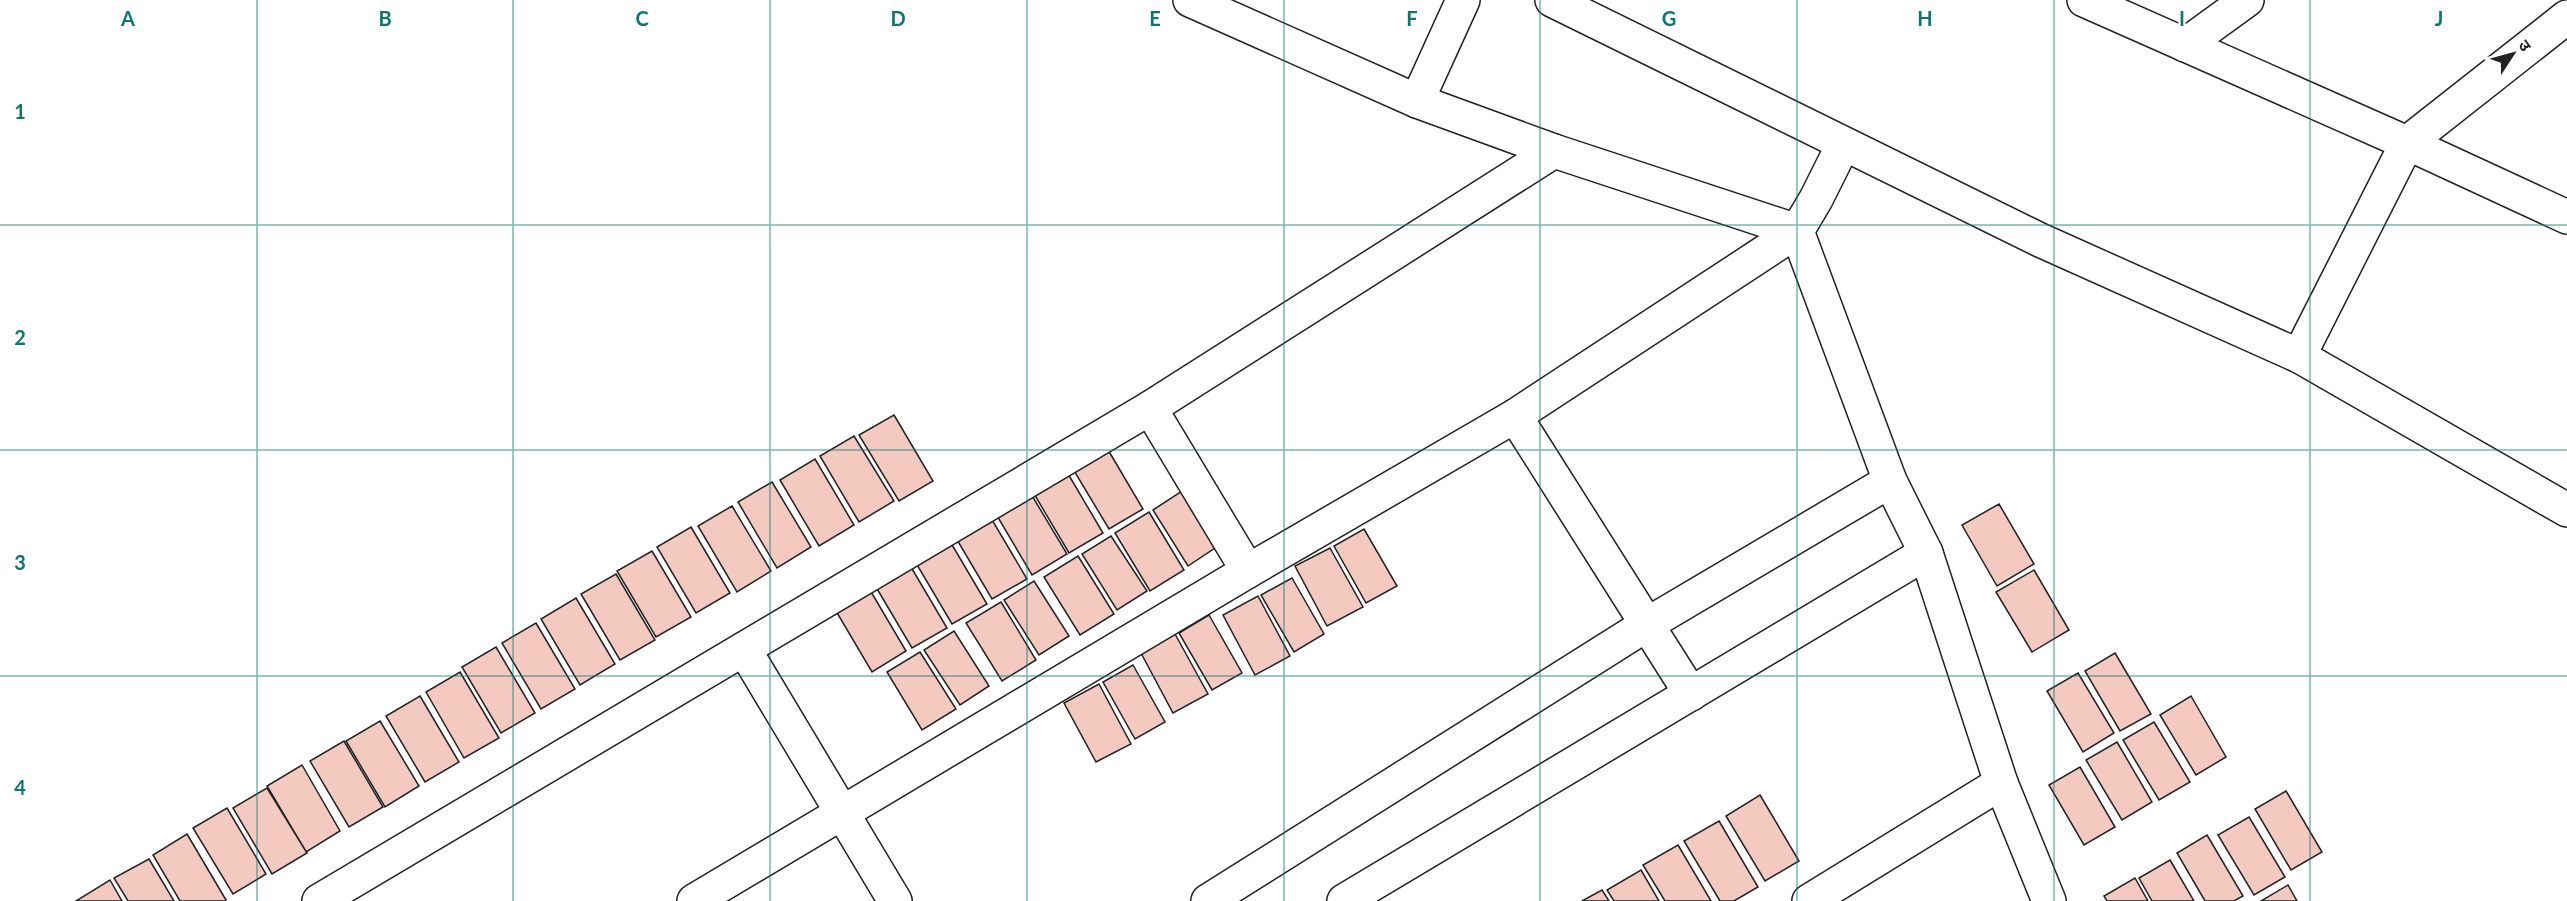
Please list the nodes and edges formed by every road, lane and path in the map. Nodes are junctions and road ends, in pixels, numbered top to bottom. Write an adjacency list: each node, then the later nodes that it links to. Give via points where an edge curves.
1 (1192, 0): 8 (street)
2 (1552, 0): 11 (street)
3 (2084, 0): 7 (street)
4 (2247, 0): 7 (street)
5 (1457, 14): 8 (street)
6 (2567, 17): 9 (street)
7 (2185, 45): 9 (street)
8 (1417, 101): 10 (street)
9 (2407, 143): 12 (street); 14 (street)
10 (1554, 151): 13 (street); 15 (street)
11 (1837, 156): 13 (street); 14 (street, via 2040,240)
12 (2567, 217)
13 (1797, 231): 16 (street); 17 (street)
14 (2300, 356): 18 (street)
15 (1150, 408): 20 (street); 22 (street)
16 (1515, 416): 20 (street); 21 (street)
17 (1890, 481): 19 (street); 21 (street)
18 (2567, 510)
19 (1926, 553): 23 (street); 24 (street)
20 (1248, 571): 25 (street)
21 (1646, 625): 23 (street); 29 (street)
22 (744, 649): 25 (street); 26 (street)
23 (1690, 694): 30 (street)
24 (2001, 783): 31 (street); 32 (street)
25 (843, 814): 27 (street); 28 (street)
26 (319, 901)
27 (694, 901)
28 (895, 901)
29 (1208, 901)
30 (1344, 901)
31 (1809, 901)
32 (2049, 901)

